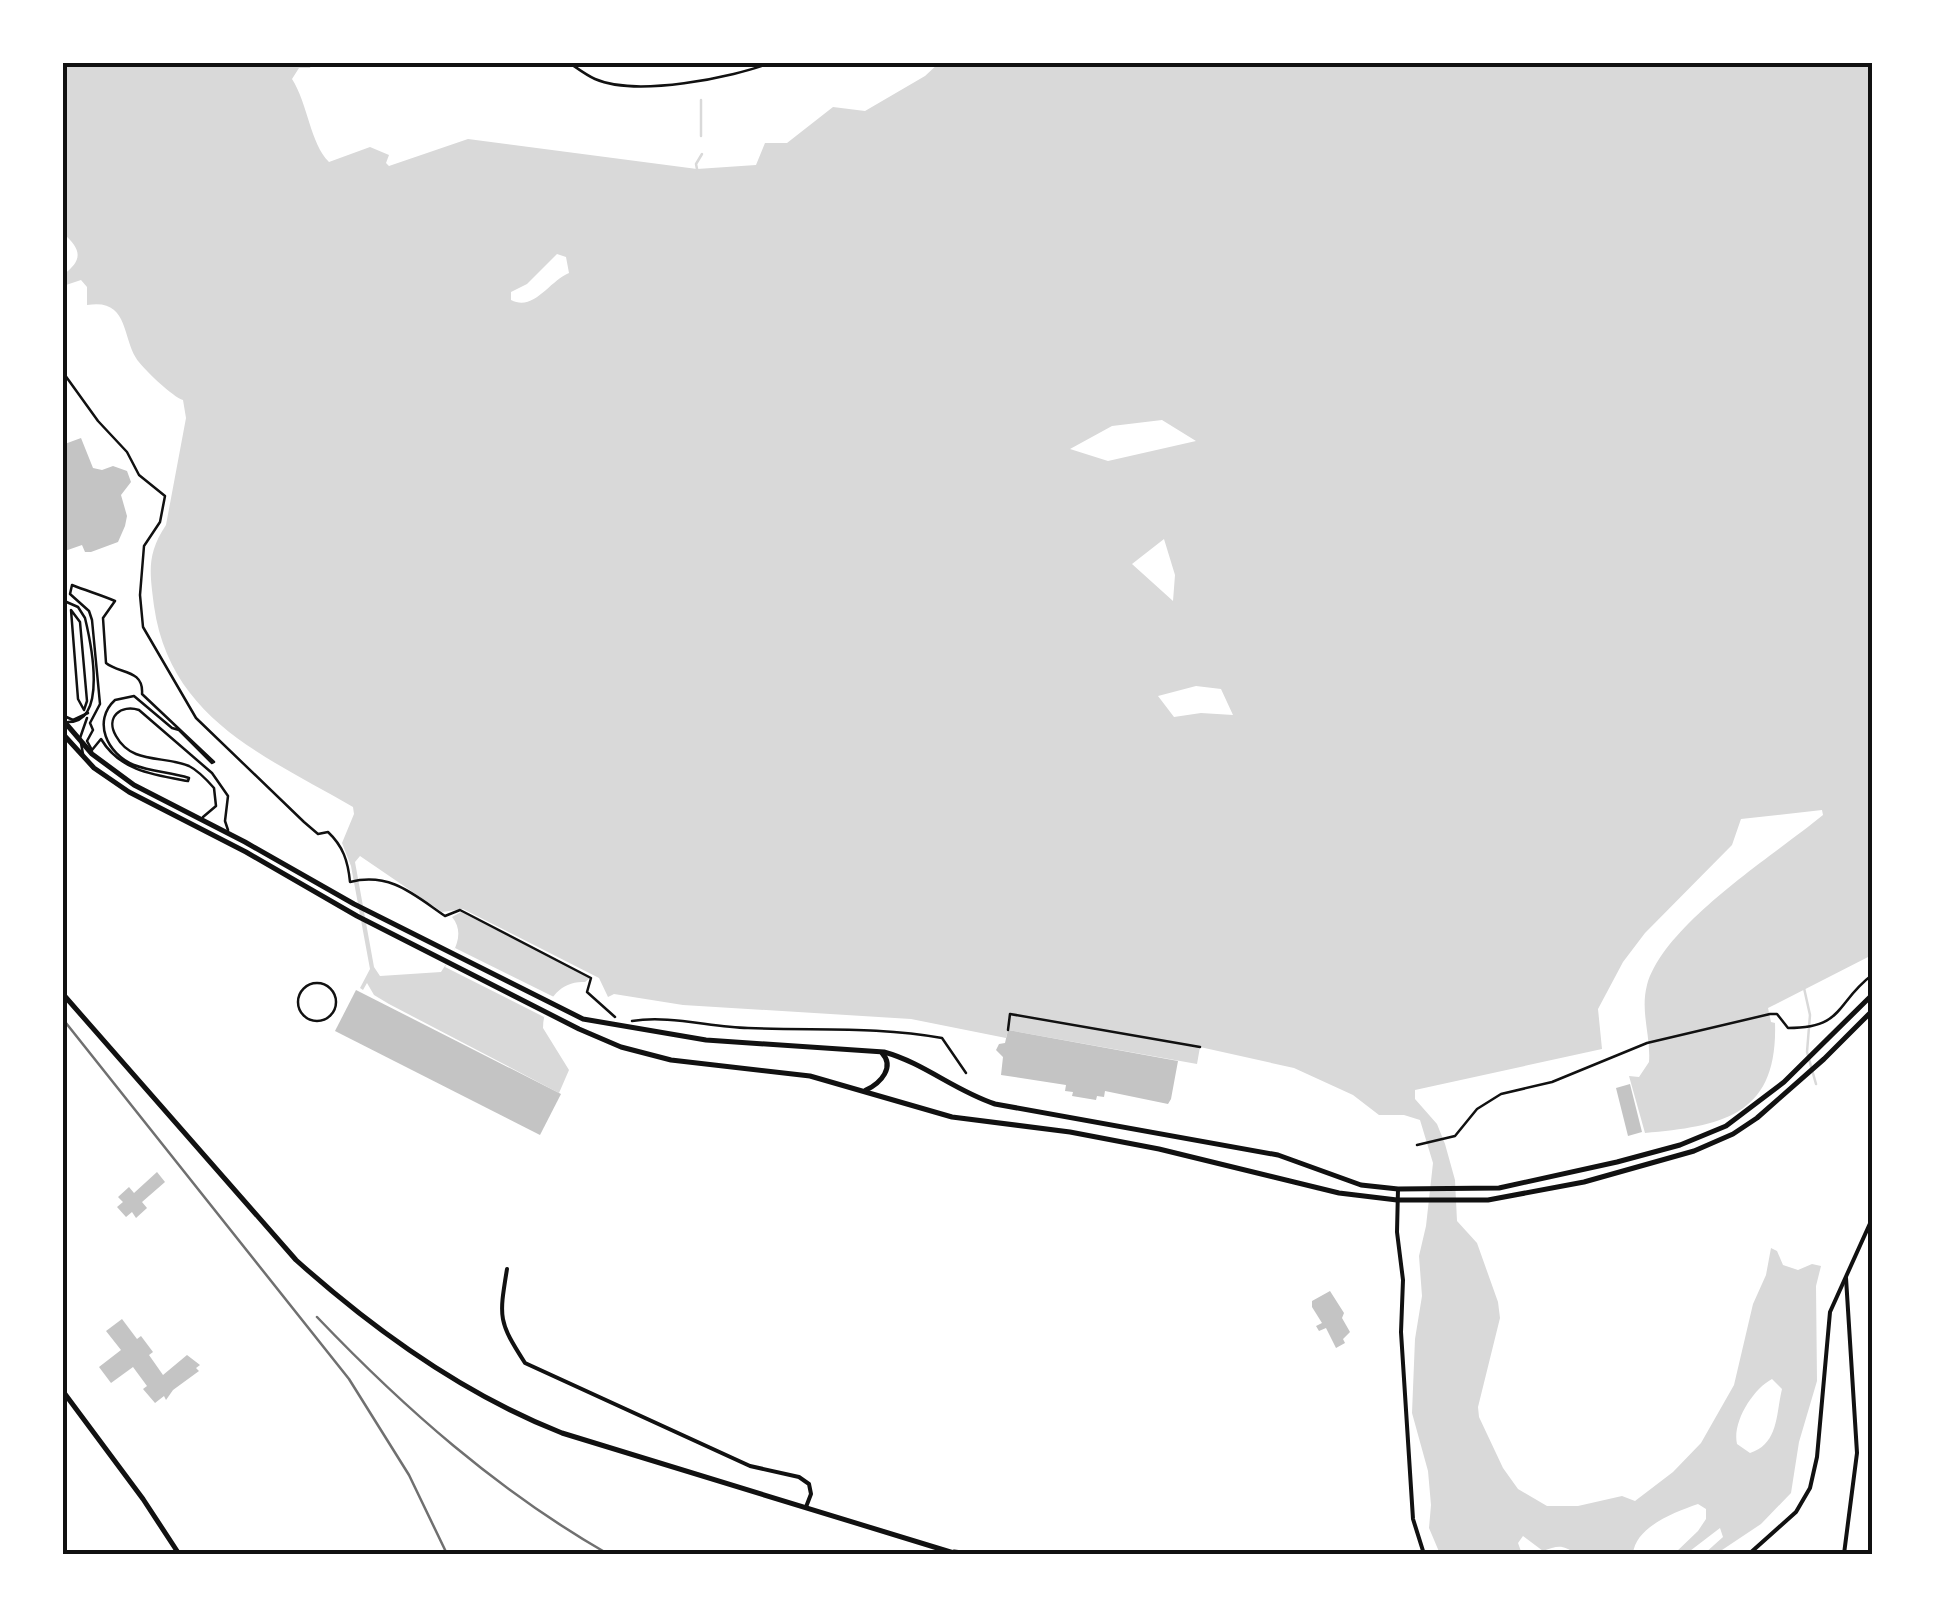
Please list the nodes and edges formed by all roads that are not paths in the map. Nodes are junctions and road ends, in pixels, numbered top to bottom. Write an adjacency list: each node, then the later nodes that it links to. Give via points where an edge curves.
1 (568, 62): 2 (street, via 598,80 674,84)
2 (773, 62)
3 (62, 600): 5 (street, via 78,607 86,622)
4 (114, 601): 4 (street, via 103,618 106,663 137,677 142,694 214,762 134,696 108,706 104,732 134,765 188,781 129,767 101,739 92,750 88,744 100,704 92,620 70,592 72,585)
5 (92, 708): 7 (street, via 80,721); 8 (street)
6 (84, 710): 6 (street, via 78,699 71,610 80,623)
7 (63, 719): 10 (main road)
8 (85, 723): 10 (street); 11 (street)
9 (62, 732): 12 (main road)
10 (80, 742): 11 (main road); 12 (street)
11 (92, 754): 13 (main road)
12 (86, 760): 20 (main road, via 129,792 357,916 612,1044)
13 (190, 814): 14 (main road); 14 (street, via 211,813 216,790 190,767 128,749 113,730 119,711 139,710 220,782)
14 (232, 835): 19 (main road, via 354,904 596,1023 741,1044)
15 (62, 992): 27 (main road, via 296,1260 338,1298 455,1379 562,1433)
16 (1872, 996): 21 (main road, via 1742,1116 1697,1139 1499,1188)
17 (1872, 1011): 22 (main road, via 1807,1076 1747,1125 1707,1146 1510,1197)
18 (307, 1018): 18 (street, via 319,1021 334,1010 335,998 324,984 302,991 298,1003)
19 (878, 1051): 20 (main road, via 887,1060 886,1072 872,1087); 21 (main road, via 906,1058 995,1104 1278,1155 1344,1180)
20 (858, 1089): 22 (main road, via 952,1117 1103,1138 1326,1191)
21 (1398, 1189): 22 (street)
22 (1397, 1200): 32 (street, via 1413,1519)
23 (1872, 1219): 25 (street)
24 (506, 1269): 27 (street, via 500,1313 525,1363 750,1466 799,1477 809,1484)
25 (1846, 1273): 33 (street, via 1830,1312 1810,1488 1796,1512); 34 (street, via 1857,1453)
26 (62, 1390): 29 (main road)
27 (806, 1507): 28 (main road)
28 (942, 1550): 30 (main road); 31 (main road)
29 (179, 1554)
30 (957, 1554)
31 (971, 1554)
32 (1424, 1554)
33 (1748, 1554)
34 (1844, 1554)

